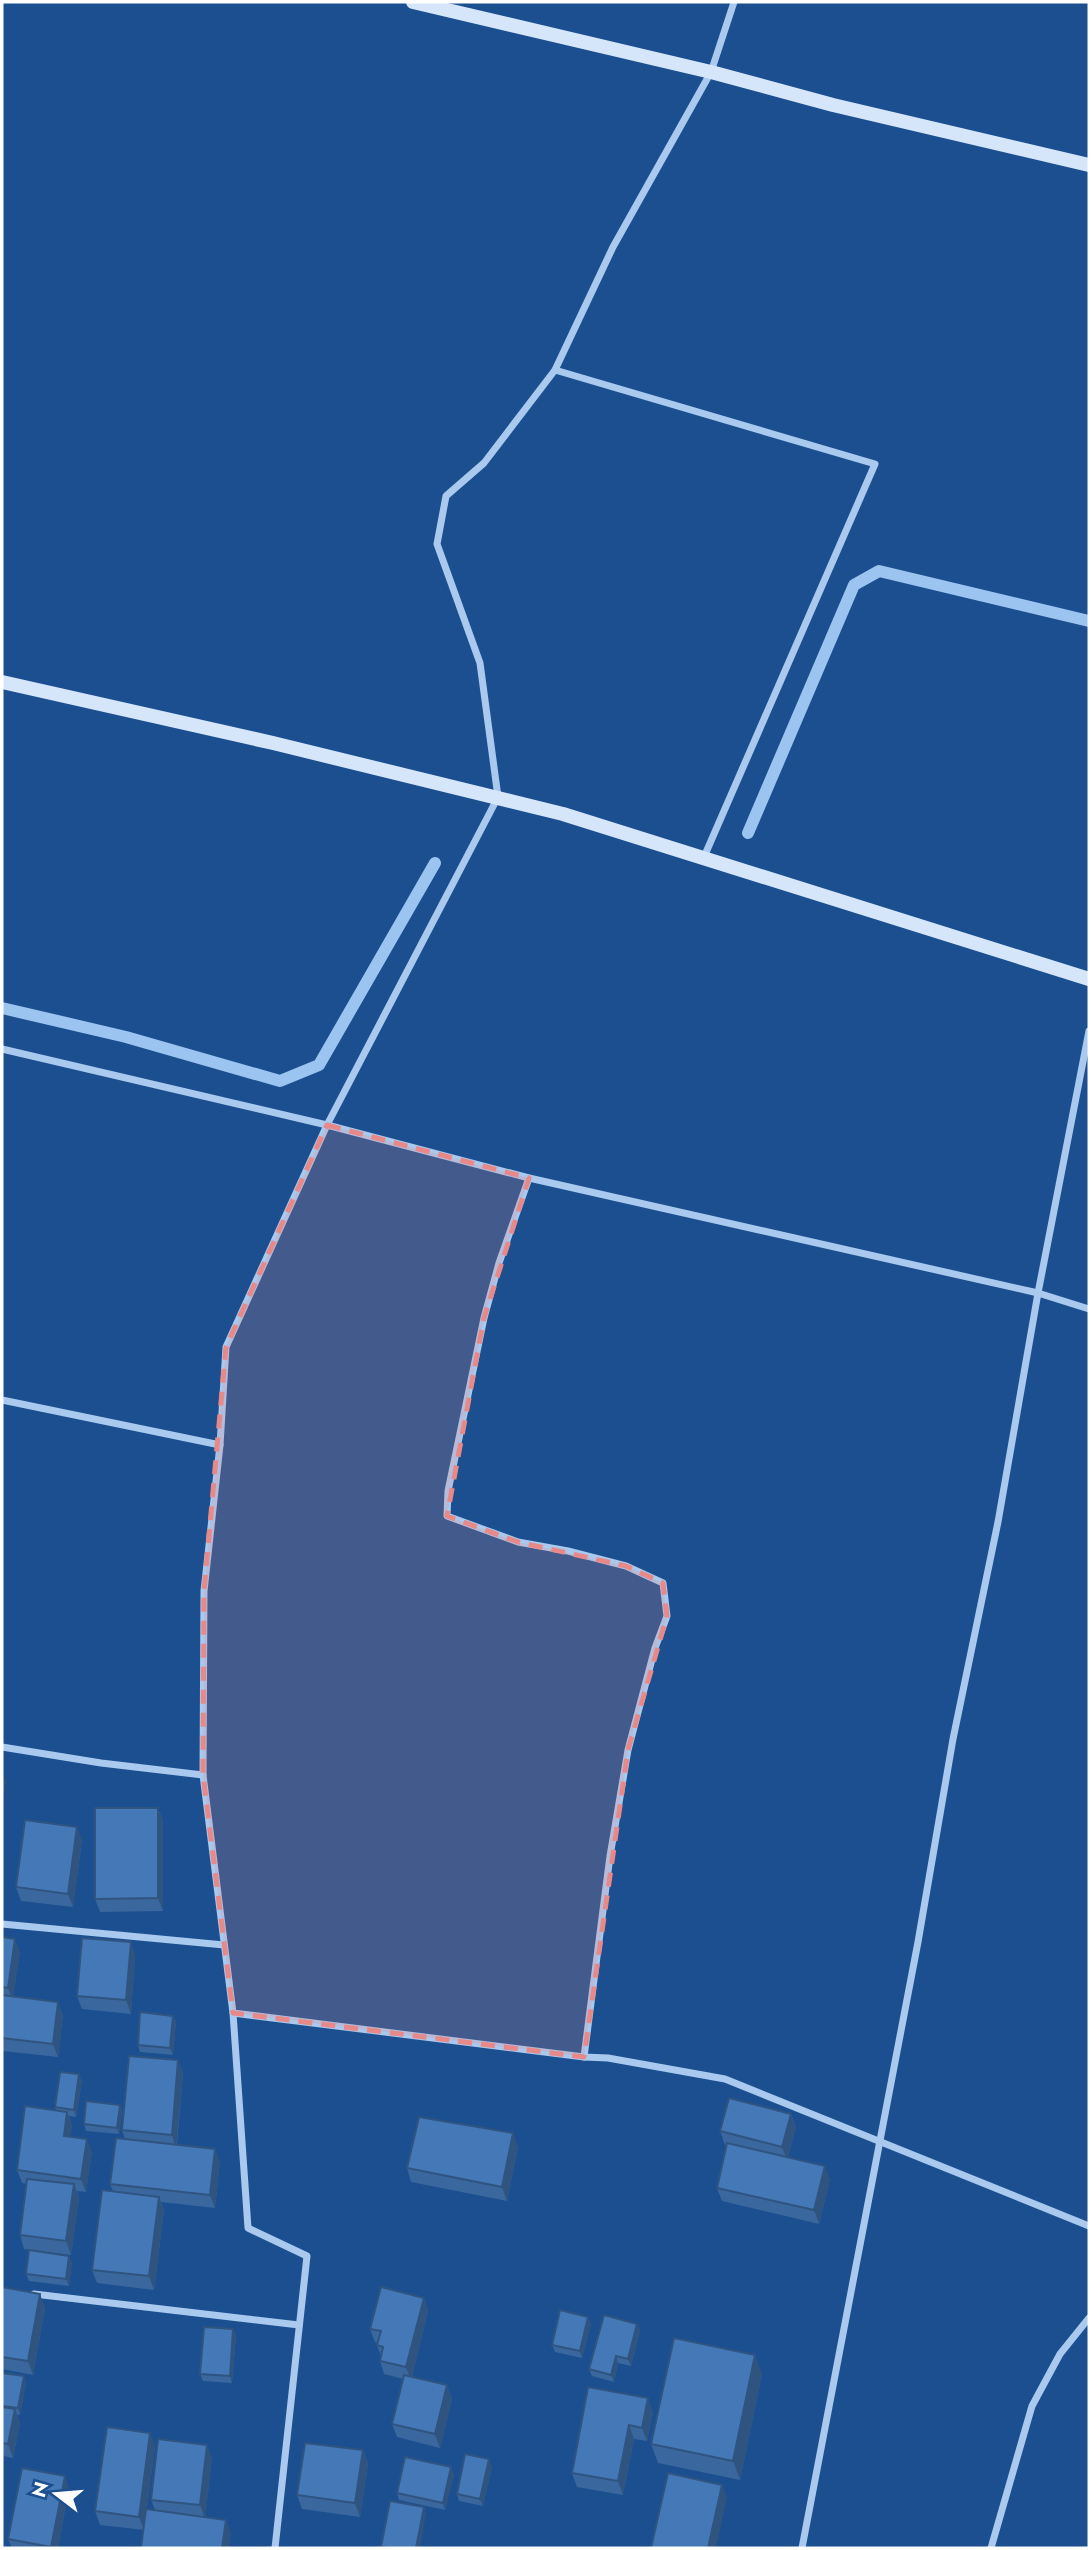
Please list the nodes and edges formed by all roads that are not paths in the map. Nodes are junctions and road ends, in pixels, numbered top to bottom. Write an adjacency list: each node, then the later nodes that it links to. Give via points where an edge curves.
1 (413, 2): 3 (street)
2 (734, 2): 3 (street)
3 (711, 72): 4 (street); 5 (street, via 613,247)
4 (1089, 165)
5 (555, 370): 7 (street, via 485,463 446,496 437,544 480,663); 8 (street, via 875,464)
6 (2, 682): 7 (street)
7 (498, 797): 8 (street); 12 (street)
8 (704, 857): 9 (street)
9 (1089, 979)
10 (1089, 1031): 14 (street)
11 (2, 1049): 12 (street)
12 (327, 1125): 13 (street); 17 (street, via 226,1347)
13 (529, 1178): 14 (street); 23 (street, via 484,1318 448,1491 447,1517 518,1542 626,1566 663,1583 667,1616 628,1750)
14 (1038, 1293): 15 (street); 24 (street)
15 (1089, 1309)
16 (2, 1400): 17 (street)
17 (220, 1445): 19 (street, via 204,1591)
18 (2, 1747): 19 (street)
19 (203, 1775): 21 (street)
20 (2, 1924): 21 (street)
21 (224, 1945): 22 (street)
22 (233, 2013): 23 (street); 28 (street, via 248,2228 307,2256)
23 (584, 2057): 24 (street, via 725,2079)
24 (880, 2143): 25 (street); 30 (street)
25 (1089, 2226)
26 (29, 2293): 28 (street)
27 (1089, 2318): 31 (street, via 1060,2354 1032,2406)
28 (299, 2325): 29 (street)
29 (275, 2548)
30 (802, 2548)
31 (990, 2548)

